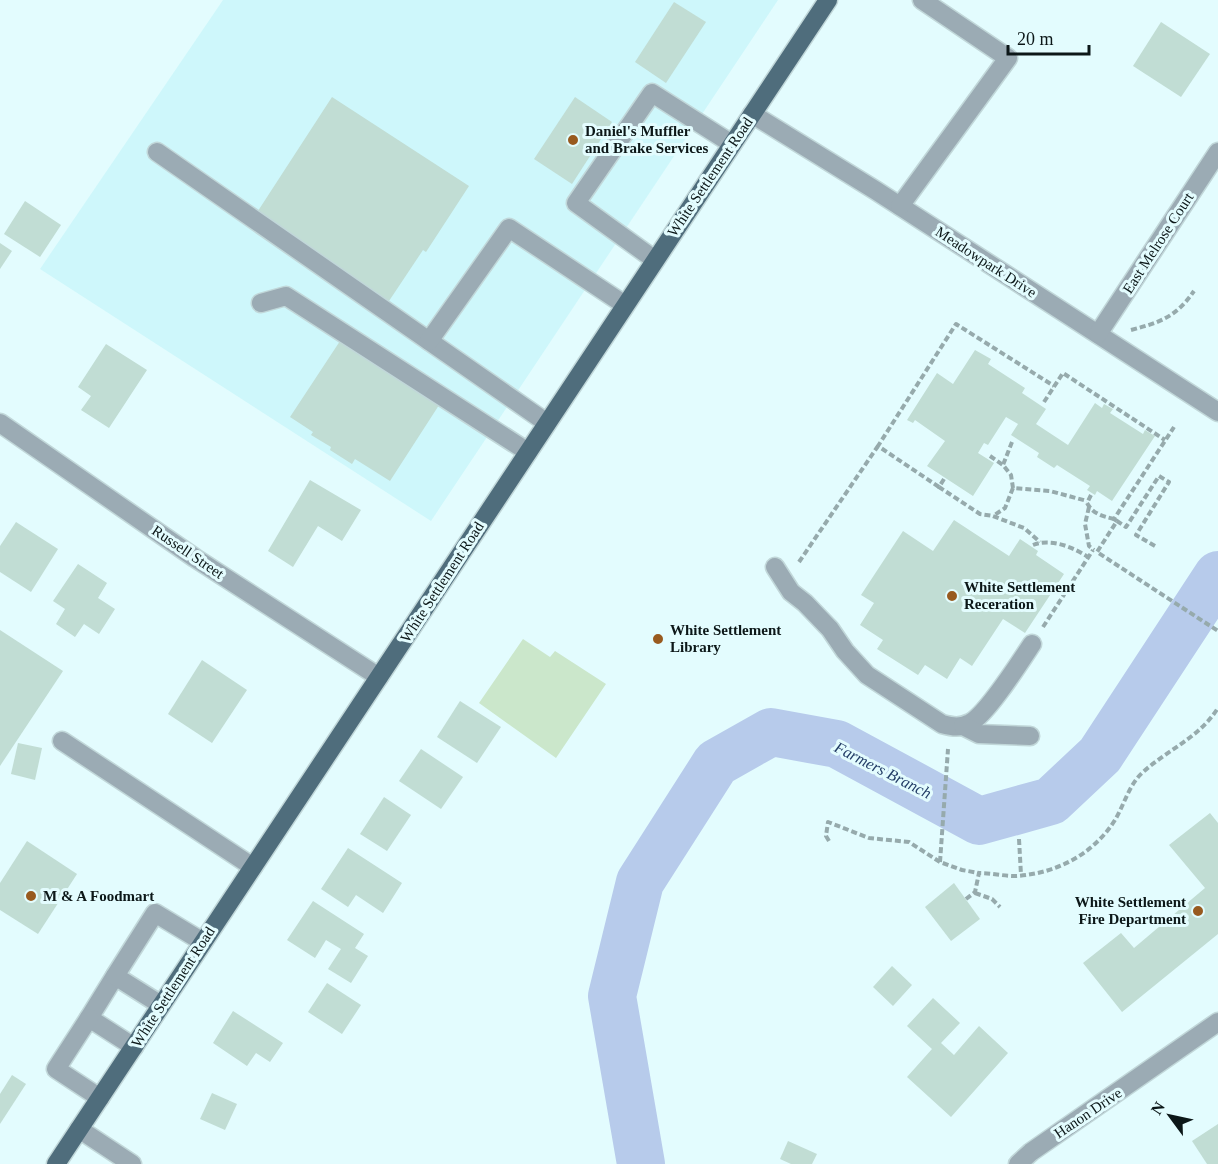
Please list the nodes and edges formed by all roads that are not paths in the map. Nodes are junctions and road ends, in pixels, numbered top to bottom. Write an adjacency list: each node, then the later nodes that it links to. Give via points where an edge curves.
1 (828, 0): 3 (main road, White Settlement Road)
2 (922, 0): 7 (street, via 1008,58)
3 (752, 114): 4 (main road, White Settlement Road); 7 (street, Meadowpark Drive)
4 (732, 144): 8 (main road, White Settlement Road); 8 (street, via 652,93 576,204)
5 (157, 152): 12 (street)
6 (1218, 152): 11 (street, East Melrose Court)
7 (900, 206): 11 (street, Meadowpark Drive)
8 (655, 260): 10 (main road, White Settlement Road)
9 (261, 303): 16 (street, via 286,296)
10 (625, 305): 12 (street, via 509,228); 15 (main road, White Settlement Road)
11 (1098, 334): 13 (street, Meadowpark Drive)
12 (429, 341): 15 (street)
13 (1218, 412)
14 (0, 423): 19 (street, Russell Street, via 195,558)
15 (547, 423): 16 (main road, White Settlement Road)
16 (528, 452): 19 (main road, White Settlement Road)
17 (775, 567): 20 (street, via 791,592 830,629 867,675 942,724)
18 (1032, 644): 20 (street, via 982,712)
19 (379, 677): 23 (main road, White Settlement Road)
20 (963, 726): 21 (street, via 979,735)
21 (1030, 736)
22 (62, 741): 23 (street)
23 (253, 867): 24 (main road, White Settlement Road)
24 (203, 942): 25 (street, via 155,913); 26 (main road, White Settlement Road)
25 (116, 976): 26 (street); 27 (street)
26 (161, 1005): 29 (main road, White Settlement Road)
27 (89, 1018): 29 (street); 30 (street, via 56,1068)
28 (1218, 1022): 34 (street, Hanon Drive)
29 (134, 1047): 30 (main road, White Settlement Road)
30 (100, 1098): 31 (main road, White Settlement Road)
31 (79, 1129): 32 (main road, White Settlement Road); 33 (street)
32 (56, 1164)
33 (132, 1164)
34 (1018, 1164)

